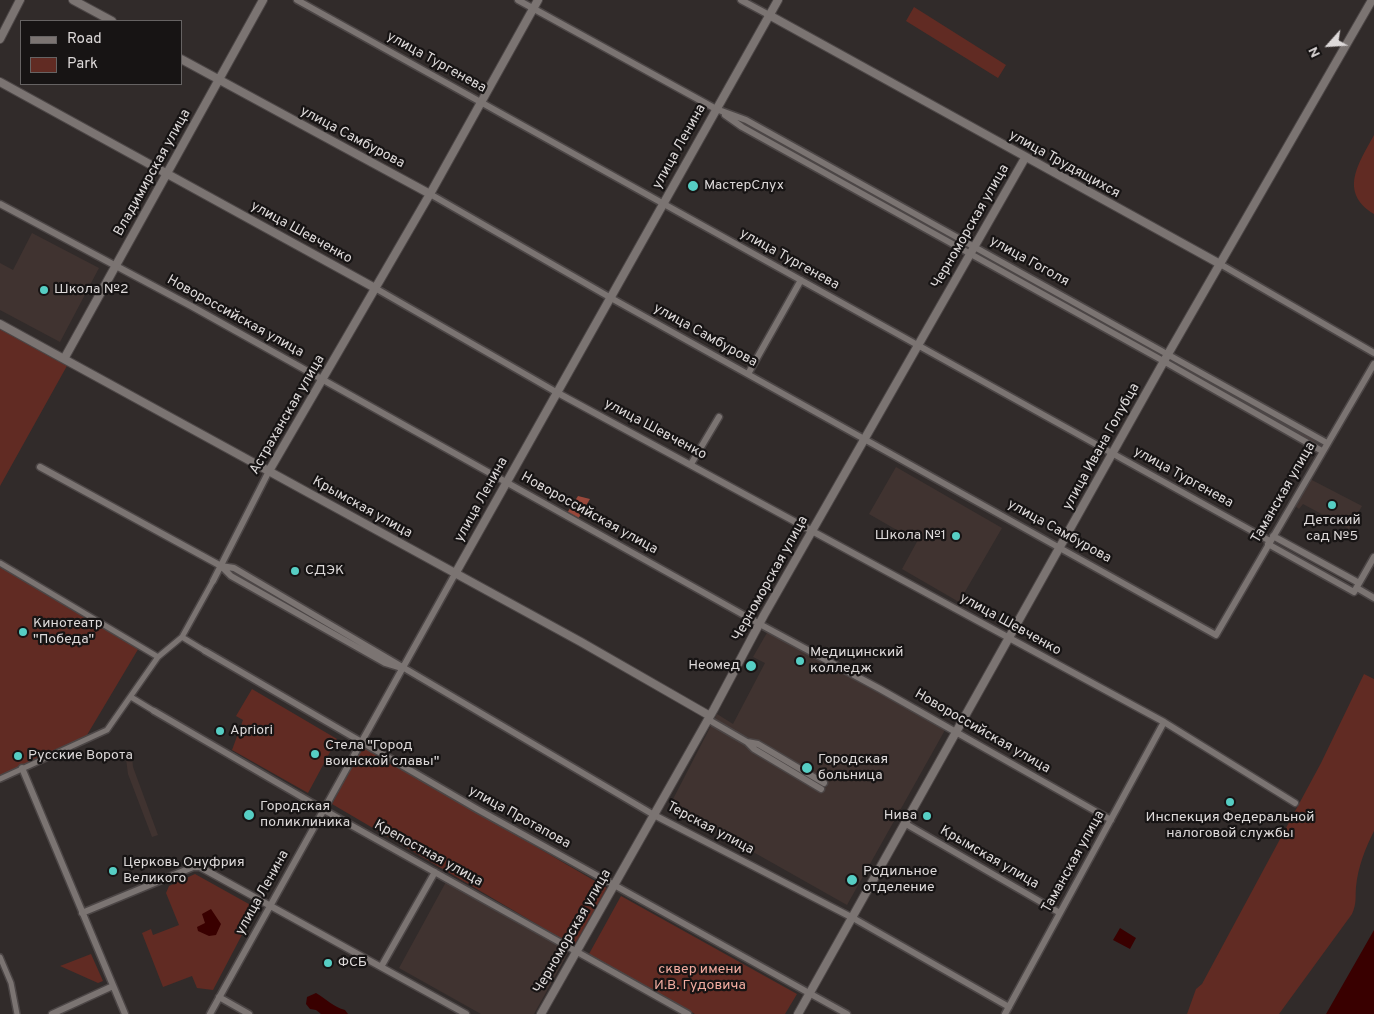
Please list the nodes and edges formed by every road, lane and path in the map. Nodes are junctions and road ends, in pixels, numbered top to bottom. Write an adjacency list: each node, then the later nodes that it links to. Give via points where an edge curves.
1 (20, 0): 13 (street)
2 (73, 0): 12 (street)
3 (263, 0): 15 (street, Владимирская улица)
4 (297, 0): 17 (street, улица Тургенева)
5 (518, 0): 10 (street, улица Гоголя)
6 (538, 0): 10 (street, Астраханская улица)
7 (741, 0): 11 (street, улица Трудящихся)
8 (778, 0): 11 (street, улица Ленина)
9 (1372, 0): 26 (street, улица Ивана Голубца)
10 (533, 8): 17 (street, Астраханская улица); 18 (street, улица Гоголя)
11 (769, 15): 18 (street, улица Ленина); 19 (street, улица Трудящихся)
12 (110, 20)
13 (0, 39)
14 (182, 61): 15 (street, улица Самбурова)
15 (218, 80): 20 (street, Владимирская улица); 21 (street, улица Самбурова)
16 (0, 82): 20 (street, улица Шевченко)
17 (481, 102): 21 (street, Астраханская улица); 23 (street, улица Тургенева)
18 (716, 109): 23 (street, улица Ленина); 24 (street, улица Гоголя, via 746,120); 25 (street, улица Гоголя, via 742,127)
19 (1025, 158): 24 (street, Черноморская улица); 26 (street, улица Трудящихся)
20 (168, 174): 27 (street, Владимирская улица); 29 (street, улица Шевченко)
21 (430, 194): 29 (street, Астраханская улица); 30 (street, улица Самбурова)
22 (0, 204): 27 (street, Новороссийская улица)
23 (663, 205): 28 (street, улица Тургенева); 30 (street, улица Ленина)
24 (974, 245): 25 (street, Черноморская улица); 34 (street, улица Гоголя)
25 (969, 254): 32 (street, Черноморская улица); 34 (street, улица Гоголя)
26 (1220, 264): 33 (street, улица Трудящихся); 34 (street, улица Ивана Голубца)
27 (115, 267): 35 (street, Владимирская улица); 38 (street, Новороссийская улица)
28 (801, 280): 32 (street, улица Тургенева); 37 (street)
29 (375, 288): 38 (street, Астраханская улица); 39 (street, улица Шевченко)
30 (611, 298): 37 (street, улица Самбурова); 39 (street, улица Ленина)
31 (0, 324): 35 (street, Крымская улица)
32 (917, 345): 41 (street, Черноморская улица); 44 (street, улица Тургенева)
33 (1374, 353)
34 (1166, 358): 42 (street, улица Гоголя); 43 (street, улица Гоголя); 44 (street, улица Ивана Голубца)
35 (64, 359): 47 (street, Крымская улица)
36 (1374, 364): 42 (street, Таманская улица)
37 (748, 374): 41 (street, улица Самбурова)
38 (323, 380): 47 (street, Астраханская улица); 48 (street, Новороссийская улица)
39 (556, 392): 45 (street, улица Шевченко); 48 (street, улица Ленина)
40 (719, 417): 45 (street)
41 (865, 438): 49 (street, Черноморская улица); 51 (street, улица Самбурова)
42 (1327, 443): 43 (street, Таманская улица)
43 (1322, 451): 50 (street, Таманская улица)
44 (1113, 454): 50 (street, улица Тургенева); 51 (street, улица Ивана Голубца)
45 (691, 464): 49 (street, улица Шевченко)
46 (40, 467): 54 (street, Терская улица)
47 (269, 471): 54 (street, Астраханская улица); 55 (street, Крымская улица)
48 (506, 483): 55 (street, улица Ленина); 59 (street, Новороссийская улица)
49 (812, 530): 59 (street, Черноморская улица); 62 (street, улица Шевченко)
50 (1270, 541): 57 (street, улица Тургенева); 57 (street, улица Тургенева); 60 (street, Таманская улица)
51 (1060, 546): 60 (street, улица Самбурова); 62 (street, улица Ивана Голубца)
52 (1374, 557): 57 (street)
53 (0, 563): 64 (street)
54 (221, 566): 56 (street, Астраханская улица); 65 (street, Терская улица, via 231,576 385,663)
55 (455, 574): 65 (street, улица Ленина); 68 (street, Крымская улица, via 581,642)
56 (213, 581): 61 (street, Астраханская улица)
57 (1357, 588): 58 (street, улица Тургенева)
58 (1374, 598)
59 (759, 623): 68 (street, Черноморская улица); 70 (street, Новороссийская улица)
60 (1216, 635)
61 (182, 637): 63 (street, улица Протапова); 64 (street, Астраханская улица)
62 (1010, 640): 69 (street, улица Шевченко); 70 (street, улица Ивана Голубца)
63 (205, 651): 71 (street, улица Протапова)
64 (158, 657): 66 (street, Астраханская улица)
65 (402, 668): 71 (street, улица Ленина); 77 (street, Терская улица)
66 (131, 697): 67 (street, Крепостная улица); 72 (street, Астраханская улица, via 107,730)
67 (154, 711): 76 (street, Крепостная улица)
68 (709, 718): 74 (street, Крымская улица, via 754,749); 77 (street, Черноморская улица)
69 (1164, 722): 75 (street, улица Шевченко); 78 (street, Таманская улица)
70 (955, 731): 78 (street, Новороссийская улица); 79 (street, улица Ивана Голубца)
71 (361, 742): 76 (street, улица Ленина); 81 (street, улица Протапова)
72 (22, 768): 73 (street, Астраханская улица); 83 (street)
73 (0, 779)
74 (822, 786)
75 (1295, 803)
76 (324, 809): 80 (street, Крепостная улица); 82 (street, улица Ленина)
77 (654, 814): 81 (street, Черноморская улица); 85 (street, Терская улица)
78 (1111, 820): 84 (street, Таманская улица)
79 (906, 824): 84 (street, Крымская улица); 85 (street, улица Ивана Голубца)
80 (435, 872): 86 (street, Крепостная улица); 88 (street)
81 (614, 885): 86 (street, Черноморская улица); 90 (street, улица Протапова)
82 (270, 906): 83 (street, via 200,867 193,867); 88 (street); 91 (street, улица Ленина)
83 (82, 913): 89 (street)
84 (1060, 913): 92 (street, Таманская улица)
85 (853, 918): 90 (street, улица Ивана Голубца); 92 (street, Терская улица)
86 (576, 952): 99 (street, Черноморская улица); 100 (street, Крепостная улица)
87 (0, 957): 93 (street, via 11,984)
88 (381, 967): 98 (street)
89 (113, 986): 94 (street); 95 (street)
90 (809, 993): 101 (street, улица Ивана Голубца); 102 (street, улица Протапова)
91 (219, 998): 96 (street, улица Ленина); 97 (street)
92 (1009, 1007): 103 (street, Таманская улица)
93 (17, 1014)
94 (52, 1014)
95 (125, 1014)
96 (210, 1014)
97 (249, 1014)
98 (466, 1014)
99 (541, 1014)
100 (688, 1014)
101 (798, 1014)
102 (846, 1014)
103 (1005, 1014)

